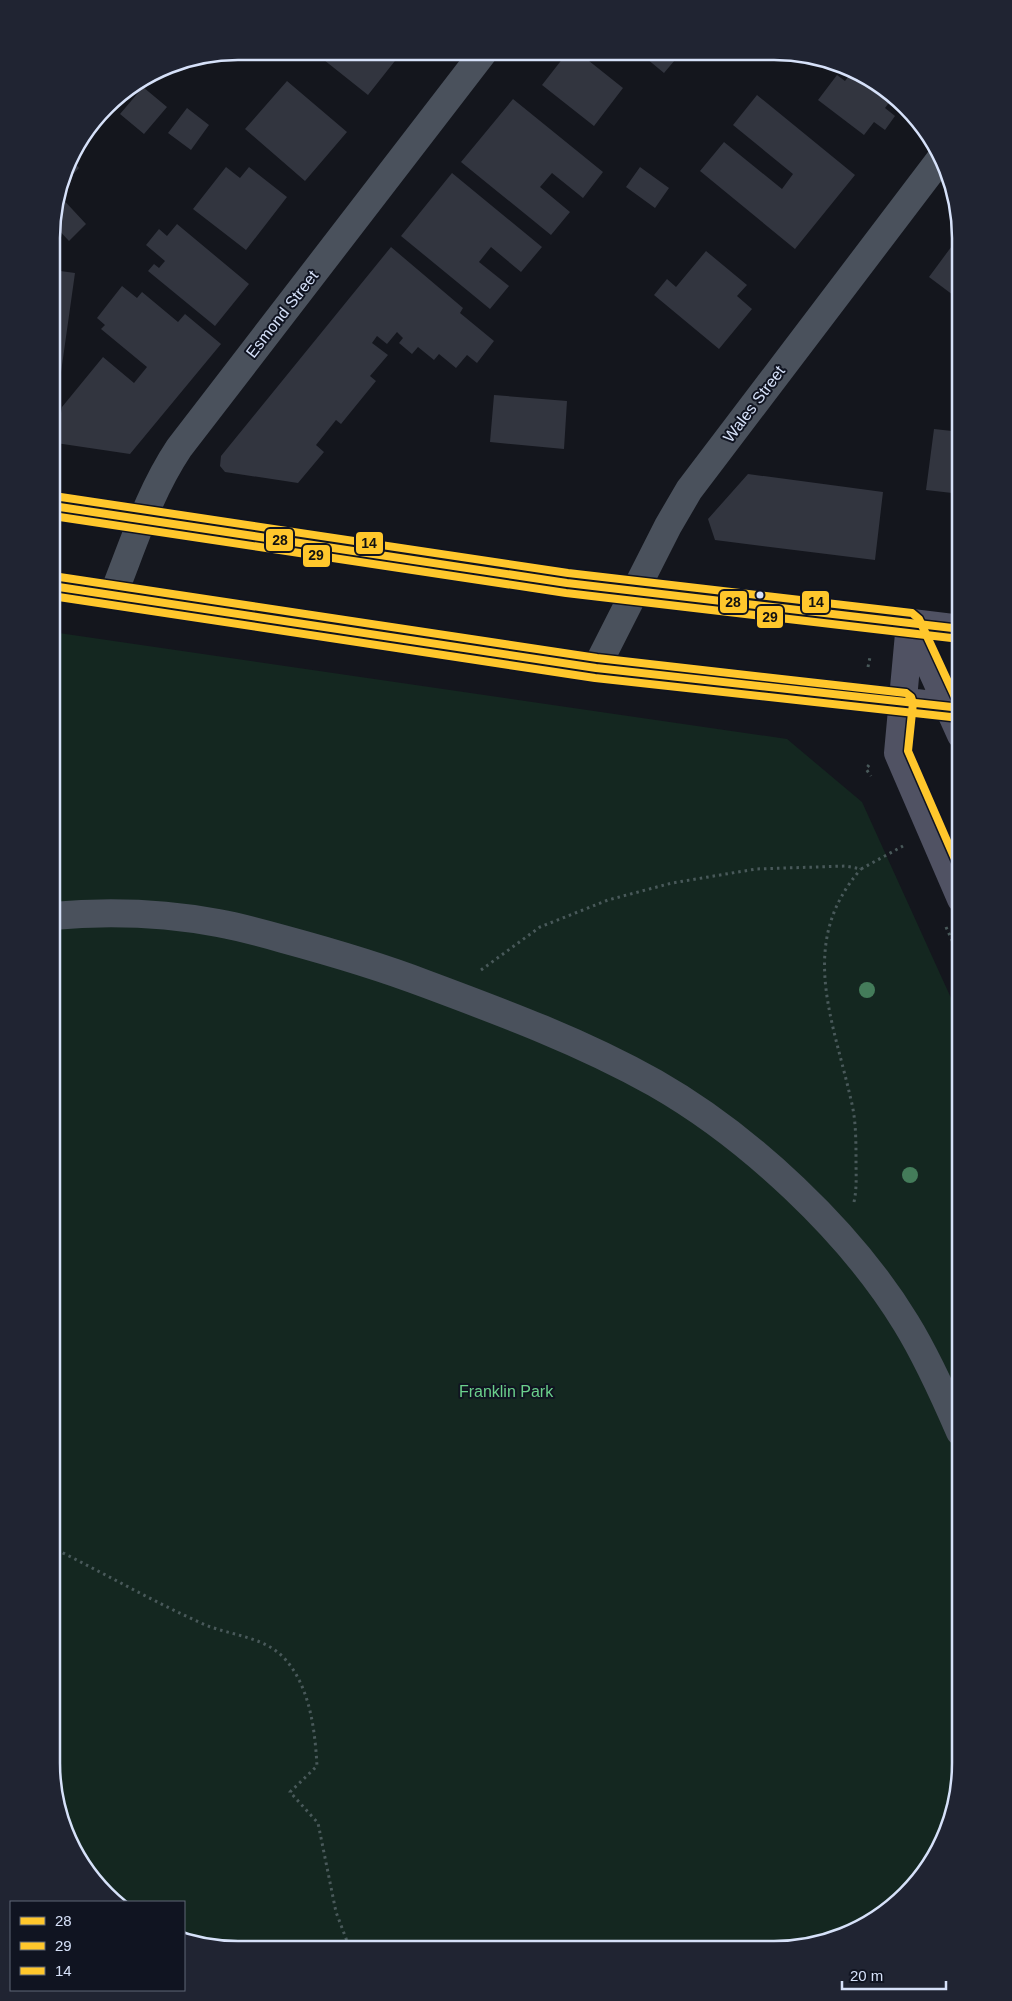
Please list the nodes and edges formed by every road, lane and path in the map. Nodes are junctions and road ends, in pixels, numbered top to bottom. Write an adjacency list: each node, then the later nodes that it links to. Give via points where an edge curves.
1 (478, 60): 4 (street, Esmond Street, via 179,448 165,469)
2 (936, 165): 6 (street, Wales Street, via 690,490)
3 (60, 507): 4 (main road)
4 (142, 520): 6 (main road, via 567,583); 7 (street, Esmond Street)
5 (60, 587): 7 (main road)
6 (636, 590): 8 (main road); 10 (street, Wales Street)
7 (114, 595): 10 (main road)
8 (910, 623): 9 (main road); 11 (main road); 12 (main road)
9 (952, 628)
10 (596, 668): 11 (main road)
11 (903, 703): 13 (main road); 16 (main road, via 898,753)
12 (952, 703)
13 (952, 707)
14 (908, 844): 15 (path)
15 (861, 869): 18 (path, via 846,866 756,869 672,883 608,900 540,927); 19 (path, via 848,884 835,910 823,967 829,1011 852,1102 857,1190)
16 (952, 882)
17 (60, 916): 18 (street, via 145,915 218,923 373,965)
18 (450, 993): 19 (street, via 579,1045 656,1084 722,1128 773,1169)
19 (845, 1242): 20 (street, via 905,1322)
20 (952, 1414)
21 (60, 1551): 22 (path, via 203,1624 272,1647 285,1659 306,1696 316,1740 317,1766 290,1792 318,1823 336,1912)
22 (347, 1941)

